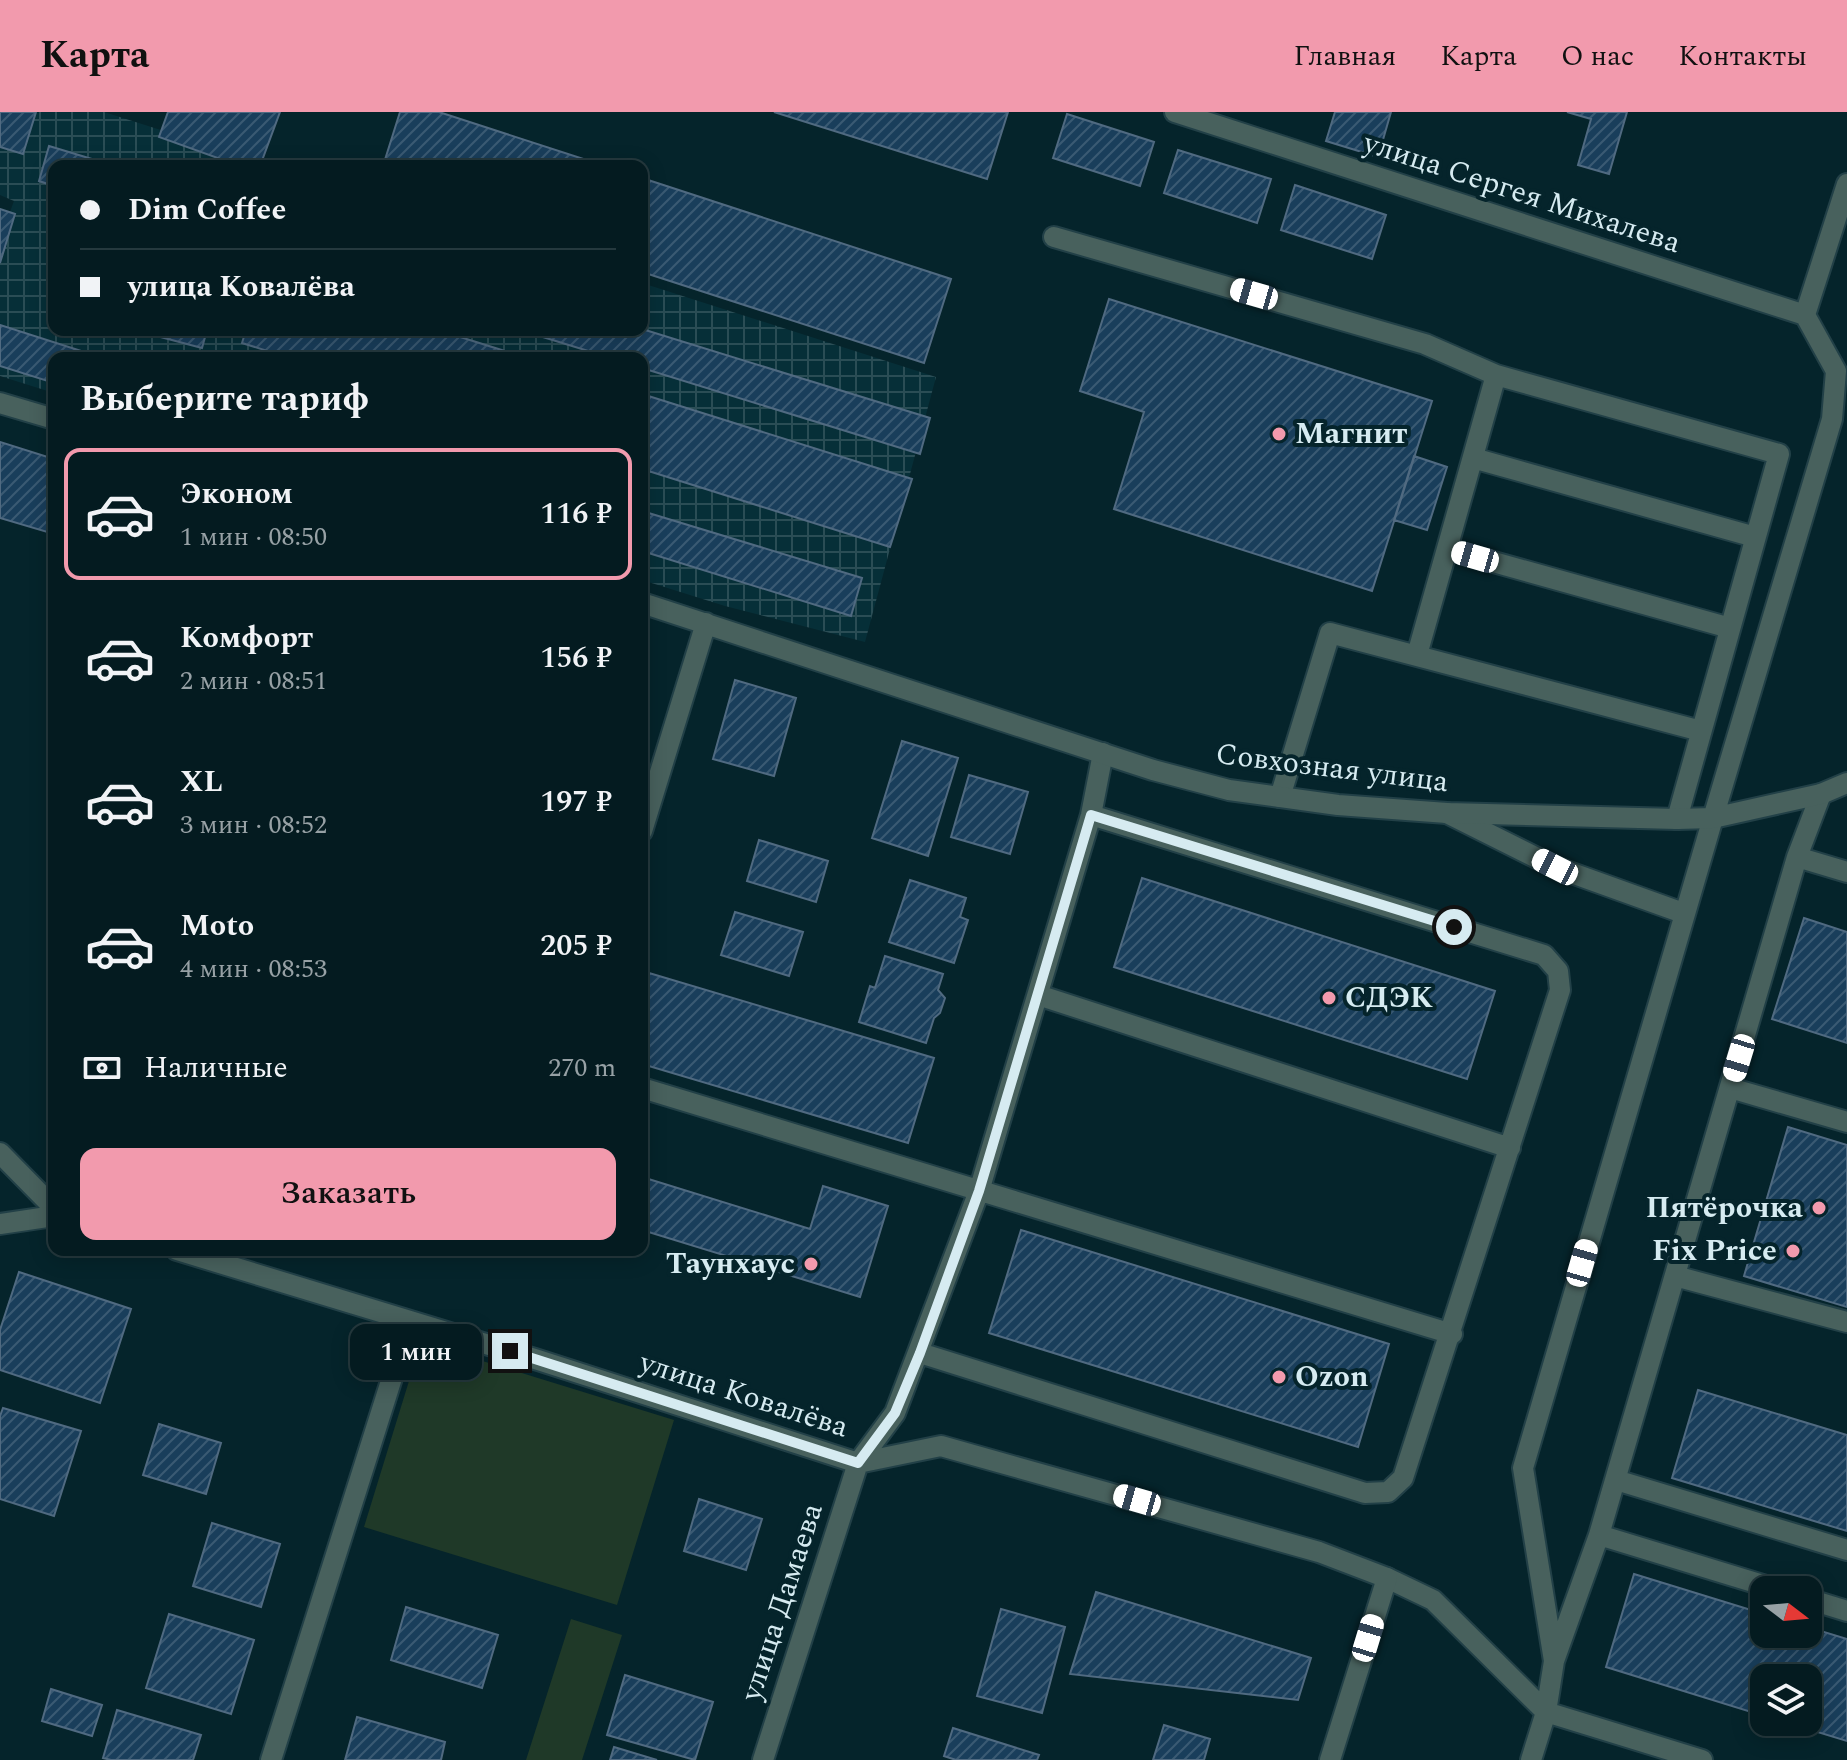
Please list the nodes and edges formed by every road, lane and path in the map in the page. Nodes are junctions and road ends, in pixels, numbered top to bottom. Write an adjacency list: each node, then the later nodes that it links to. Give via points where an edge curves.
1 (1175, 112): 4 (street, улица Сергея Михалева)
2 (1847, 184): 4 (street)
3 (1054, 237): 5 (street, via 1425,344)
4 (1805, 315): 23 (street, via 1836,371 1832,419)
5 (1496, 375): 8 (street); 9 (street, via 1779,454)
6 (0, 403): 7 (street)
7 (48, 417)
8 (1473, 458): 9 (street); 10 (street)
9 (1755, 537): 13 (street)
10 (1447, 549): 13 (street); 14 (street)
11 (648, 605): 12 (street, Совхозная улица)
12 (706, 623): 16 (street, Совхозная улица); 20 (street)
13 (1730, 628): 15 (street)
14 (1417, 655): 15 (street); 19 (street, via 1330,633)
15 (1701, 731): 24 (street)
16 (1103, 753): 19 (street, Совхозная улица, via 1229,790); 22 (street, улица Дамаева)
17 (1847, 783): 18 (street, Совхозная улица)
18 (1821, 794): 23 (street, Совхозная улица); 25 (street)
19 (1280, 797): 21 (street, Совхозная улица)
20 (648, 812)
21 (1447, 813): 24 (street, Совхозная улица); 27 (street, via 1555,867)
22 (1091, 815): 28 (street, улица Дамаева); 32 (street, via 1544,955 1558,971 1560,990)
23 (1713, 818): 24 (street, Совхозная улица); 27 (street)
24 (1677, 819)
25 (1797, 857): 26 (street); 29 (street)
26 (1847, 872)
27 (1683, 913): 52 (street, via 1523,1468)
28 (1038, 995): 32 (street); 34 (street, улица Дамаева)
29 (1730, 1088): 31 (street); 39 (street)
30 (648, 1090): 34 (street)
31 (1847, 1122)
32 (1510, 1148): 42 (street)
33 (0, 1153): 35 (street)
34 (979, 1191): 42 (street); 43 (street, улица Дамаева)
35 (48, 1202)
36 (48, 1217): 37 (street)
37 (0, 1224)
38 (197, 1256): 40 (street, улица Ковалёва)
39 (1675, 1276): 41 (street); 45 (street)
40 (410, 1321): 44 (street, улица Ковалёва); 54 (street)
41 (1847, 1322)
42 (1452, 1334): 43 (street, via 1403,1478 1388,1492 1365,1493)
43 (920, 1353): 44 (street, улица Дамаева, via 895,1413)
44 (858, 1463): 48 (street, улица Ковалёва, via 941,1446 1319,1552); 55 (street, улица Дамаева)
45 (1616, 1480): 46 (street); 47 (street)
46 (1599, 1535): 49 (street); 52 (street)
47 (1847, 1550)
48 (1387, 1578): 53 (street, улица Ковалёва, via 1433,1600); 56 (street)
49 (1750, 1581)
50 (1822, 1603): 51 (street)
51 (1847, 1611)
52 (1554, 1661): 53 (street)
53 (1546, 1712): 57 (street); 58 (street)
54 (271, 1760)
55 (763, 1760)
56 (1330, 1760)
57 (1531, 1760)
58 (1702, 1760)

